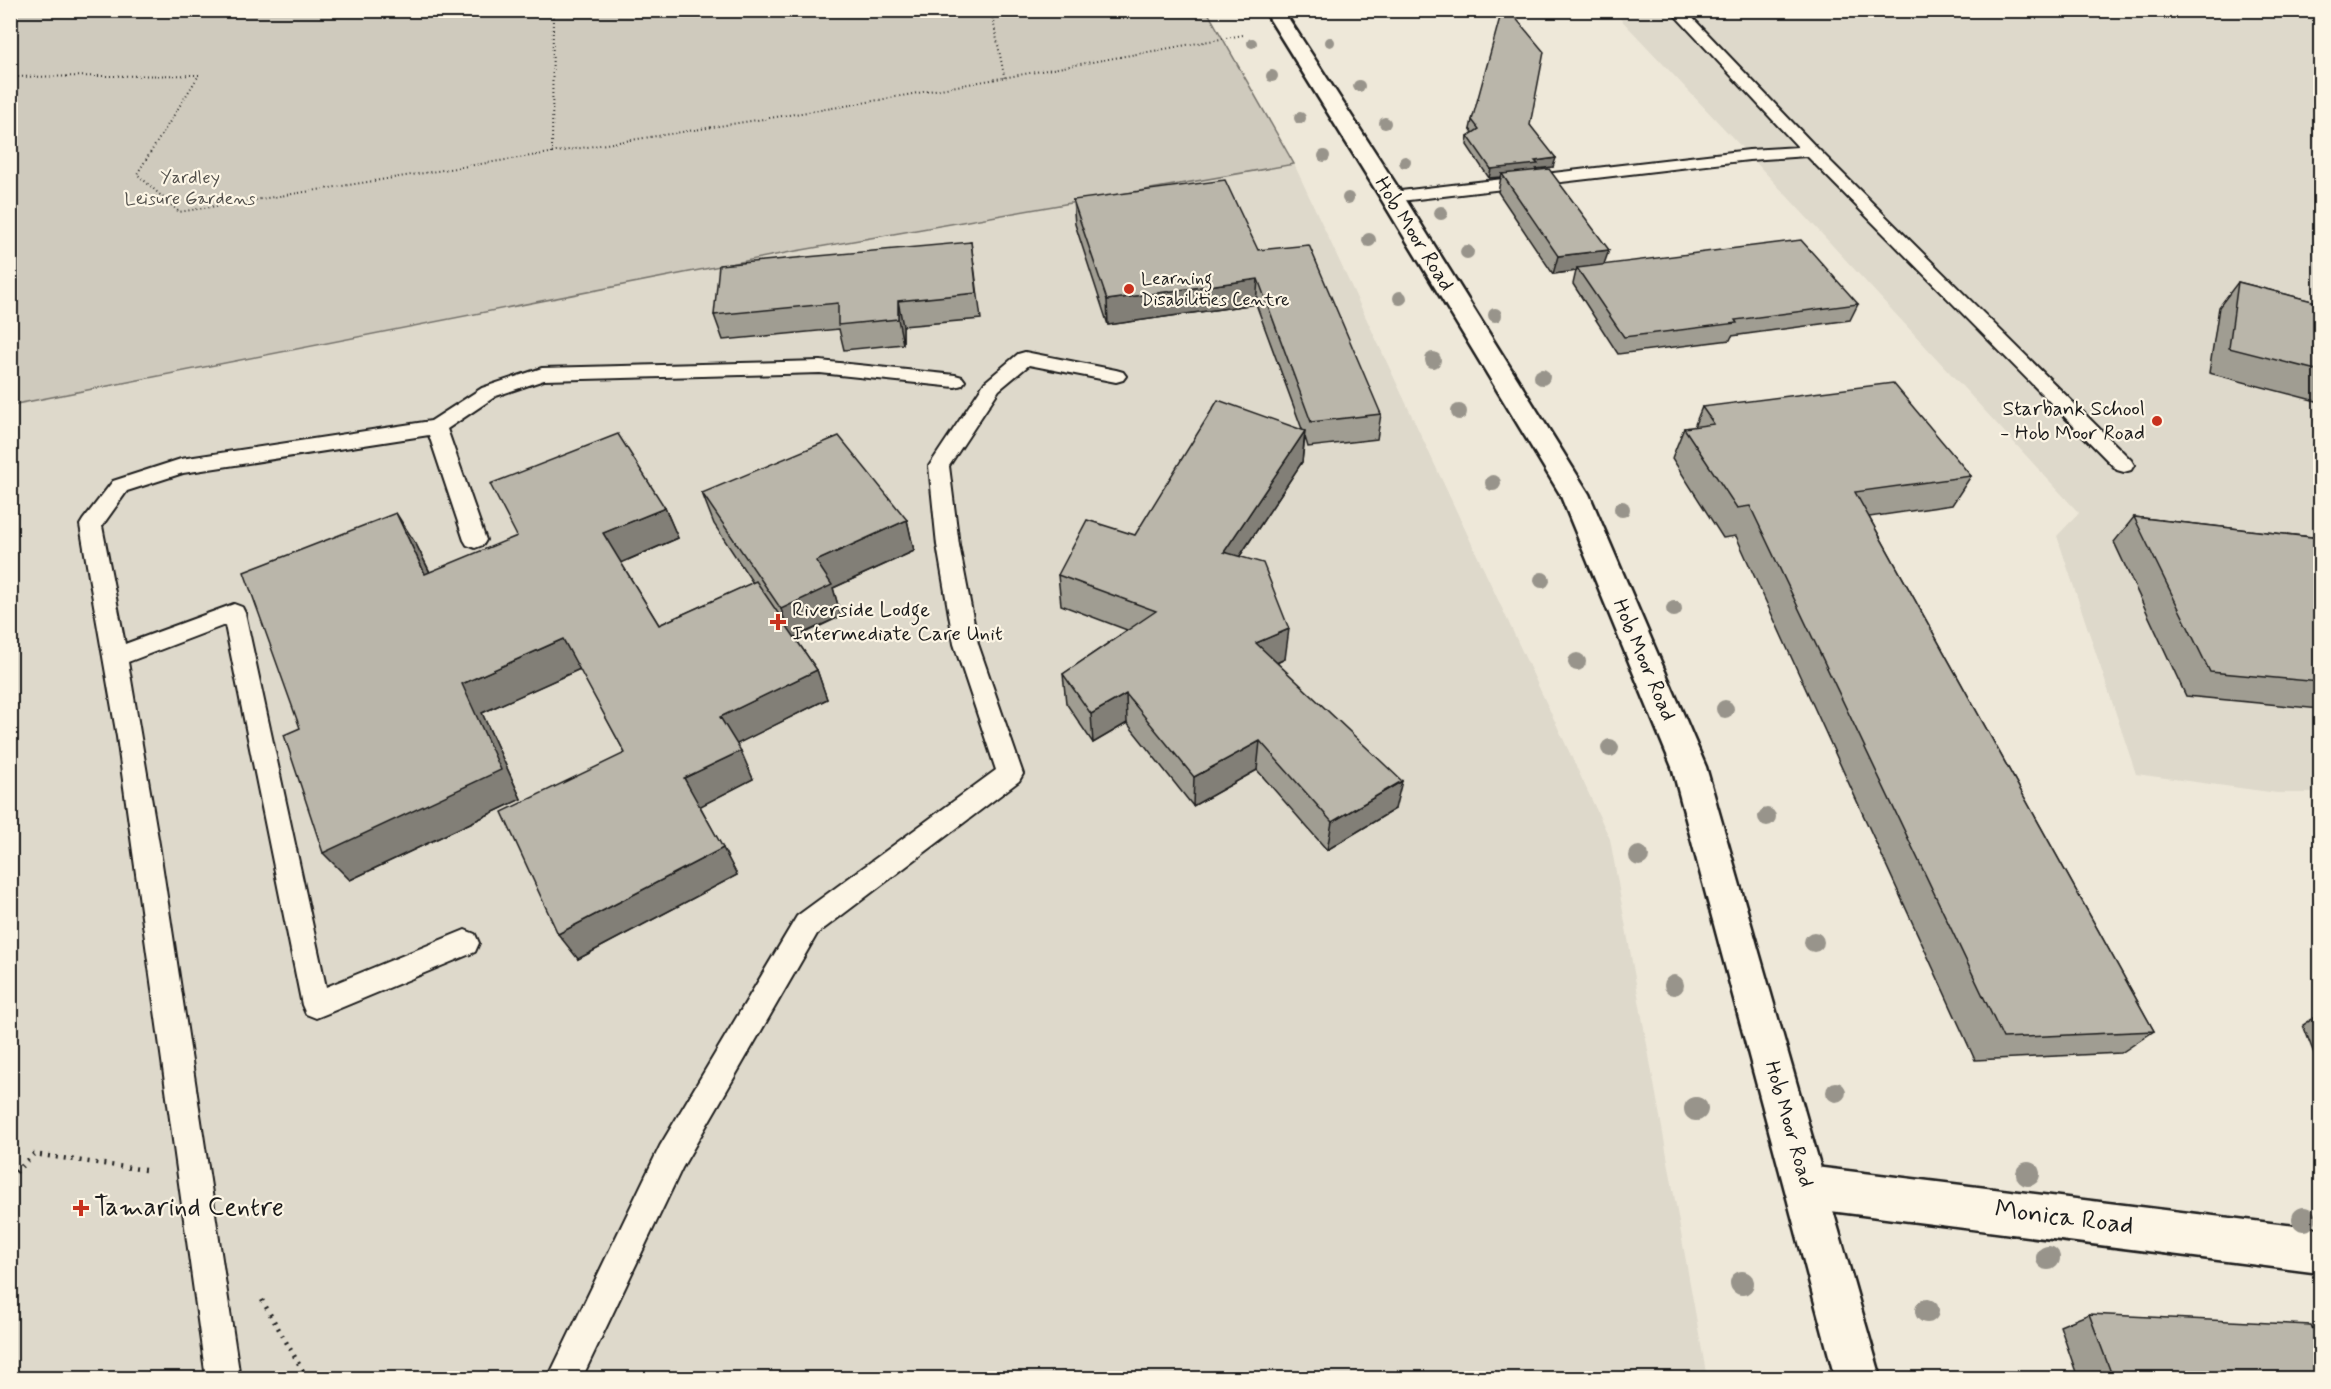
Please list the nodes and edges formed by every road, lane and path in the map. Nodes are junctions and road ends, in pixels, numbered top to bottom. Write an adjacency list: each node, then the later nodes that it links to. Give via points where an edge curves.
1 (553, 10): 8 (path)
2 (991, 10): 6 (path)
3 (1677, 10): 7 (lane)
4 (1279, 19): 6 (path); 9 (street, Hob Moor Road)
5 (10, 77): 8 (path, via 199,75 136,174 179,212)
6 (1005, 80): 8 (path)
7 (1811, 151): 9 (lane); 13 (lane)
8 (552, 154)
9 (1392, 197): 17 (street, Hob Moor Road, via 1574,494 1680,745)
10 (1116, 376): 20 (lane, via 1024,358 992,386 939,466 966,644 1011,774 807,924 671,1157)
11 (955, 381): 12 (lane, via 820,367 542,374 489,392)
12 (436, 427): 14 (lane); 15 (lane, via 181,466 120,486 91,525)
13 (2124, 465)
14 (475, 540)
15 (115, 657): 16 (lane, via 234,613 316,1005); 19 (lane)
16 (465, 943)
17 (1807, 1187): 18 (street, Monica Road); 21 (street, Hob Moor Road)
18 (2320, 1251)
19 (223, 1378)
20 (565, 1378)
21 (1858, 1378)

